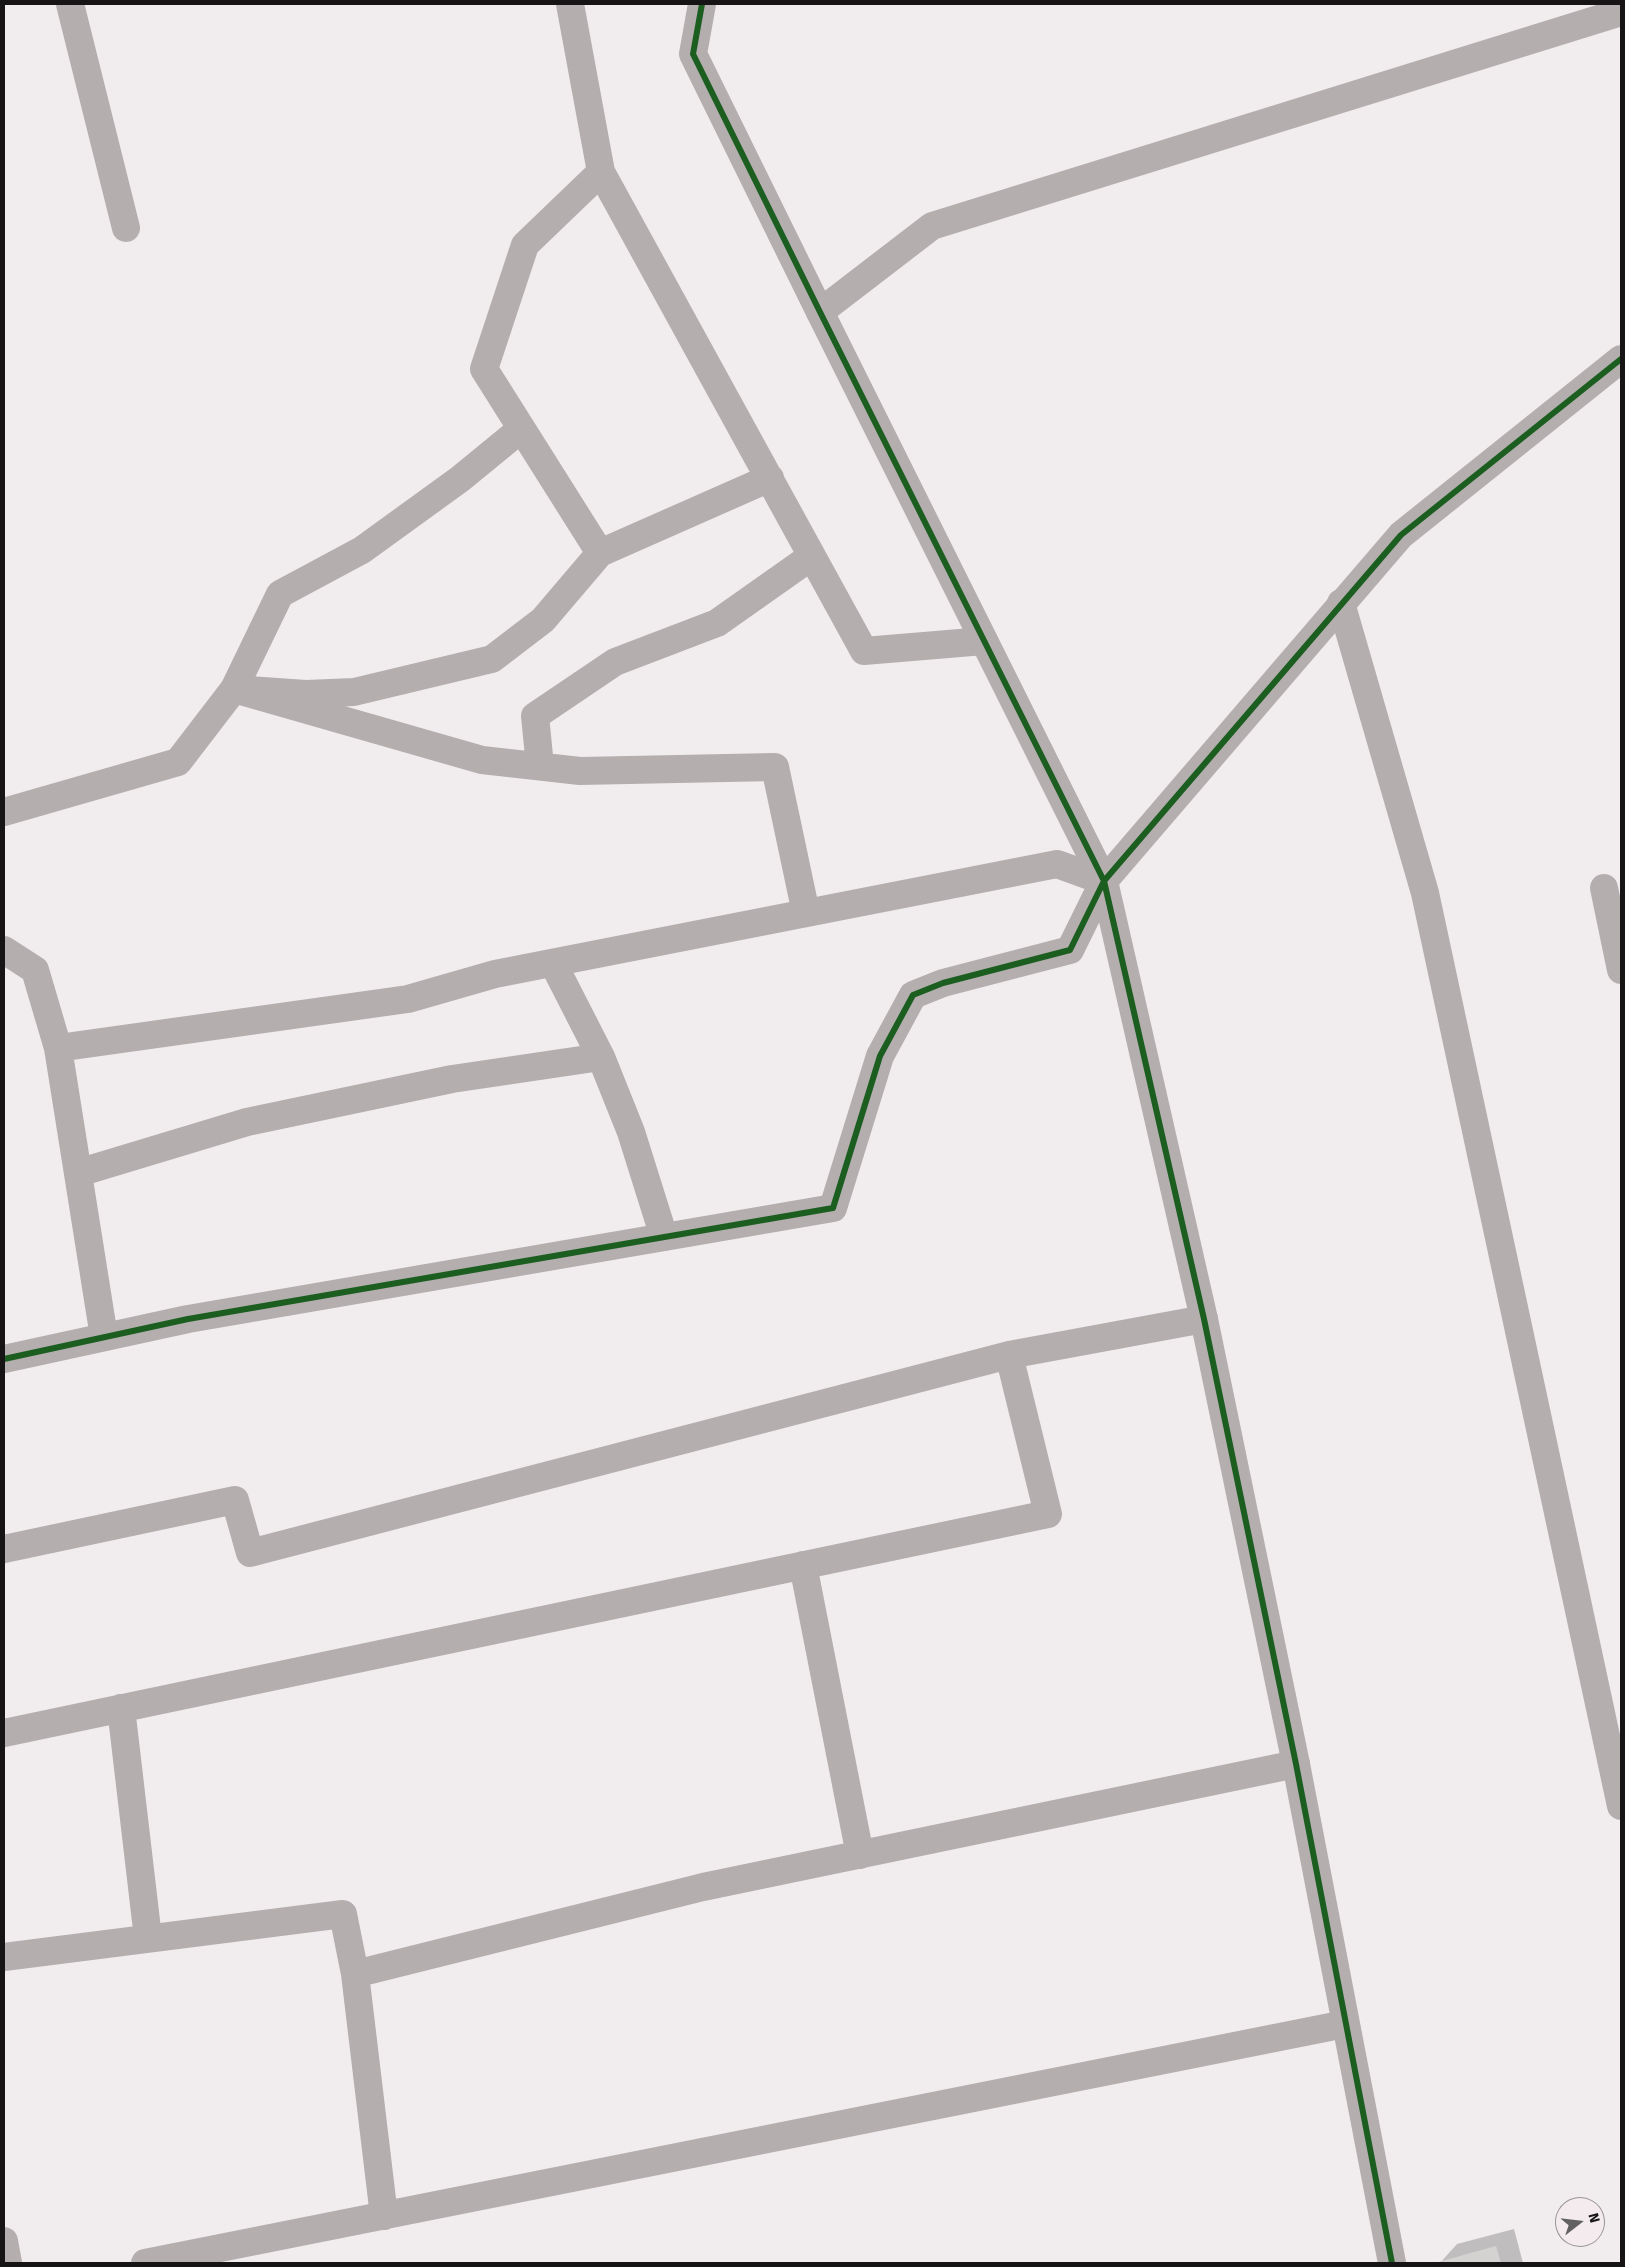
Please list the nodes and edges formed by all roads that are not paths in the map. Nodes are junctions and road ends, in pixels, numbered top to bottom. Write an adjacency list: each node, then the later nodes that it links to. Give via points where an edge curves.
1 (70, 4): 6 (street)
2 (570, 4): 5 (street)
3 (702, 4): 7 (street, via 693,54)
4 (1621, 12): 7 (street, via 932,226)
5 (601, 172): 9 (street, via 525,245 484,368); 10 (street)
6 (126, 228)
7 (820, 312): 14 (street)
8 (1621, 359): 13 (street, via 1401,534)
9 (522, 428): 11 (street); 15 (street, via 460,479 362,550 280,594)
10 (770, 478): 11 (street); 12 (street)
11 (600, 553): 15 (street, via 543,620 492,659 354,692 306,694)
12 (812, 556): 14 (street, via 864,650); 16 (street, via 717,623 614,662 534,716)
13 (1342, 604): 18 (street); 38 (street, via 1425,893)
14 (984, 641): 18 (street)
15 (234, 689): 16 (street, via 482,760); 17 (street, via 178,762)
16 (540, 766): 20 (street, via 580,770 775,767)
17 (4, 812)
18 (1104, 881): 20 (street, via 1057,864); 28 (street, via 1070,950 943,983 913,995 880,1056 833,1208); 29 (street)
19 (1604, 888): 24 (street)
20 (806, 913): 23 (street)
21 (4, 938): 22 (street)
22 (4, 950): 25 (street, via 35,970)
23 (553, 963): 25 (street, via 495,974 408,999); 26 (street)
24 (1621, 970)
25 (58, 1048): 27 (street)
26 (601, 1057): 27 (street, via 452,1079 247,1122); 28 (street, via 632,1132)
27 (78, 1173): 30 (street)
28 (664, 1237): 30 (street)
29 (1204, 1319): 31 (street); 37 (street)
30 (104, 1336): 32 (street)
31 (1009, 1356): 33 (street, via 250,1553 235,1500); 34 (street, via 1048,1514)
32 (4, 1359)
33 (4, 1549)
34 (803, 1565): 35 (street); 39 (street)
35 (121, 1708): 36 (street); 40 (street)
36 (4, 1733)
37 (1296, 1764): 39 (street); 43 (street)
38 (1621, 1806)
39 (860, 1854): 42 (street, via 703,1887)
40 (148, 1938): 41 (street); 42 (street, via 343,1914)
41 (4, 1957)
42 (355, 1974): 44 (street)
43 (1345, 2024): 44 (street); 48 (street)
44 (384, 2216): 47 (street)
45 (4, 2241): 46 (street)
46 (8, 2263)
47 (145, 2263)
48 (1392, 2263)

